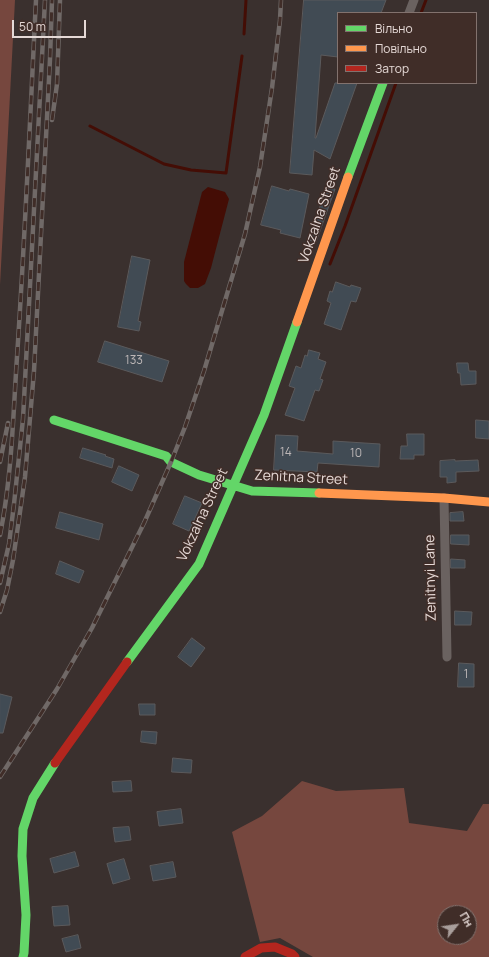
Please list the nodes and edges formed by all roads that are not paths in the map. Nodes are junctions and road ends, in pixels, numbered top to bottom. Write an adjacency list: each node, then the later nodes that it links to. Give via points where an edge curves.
1 (414, 0): 2 (street)
2 (409, 12)
3 (383, 84): 5 (street, Vokzalna Street, via 264,415)
4 (54, 420): 5 (street, Zenitna Street, via 166,456 171,462 185,469)
5 (233, 486): 6 (street, Zenitna Street, via 252,491); 9 (street, Vokzalna Street, via 199,564 49,771 33,798 23,828 26,915)
6 (444, 498): 7 (street, Zenitna Street); 8 (street, Zenitnyi Lane)
7 (489, 502)
8 (447, 657)
9 (23, 957)
10 (245, 957): 11 (street, via 262,948 275,947)
11 (295, 957)

